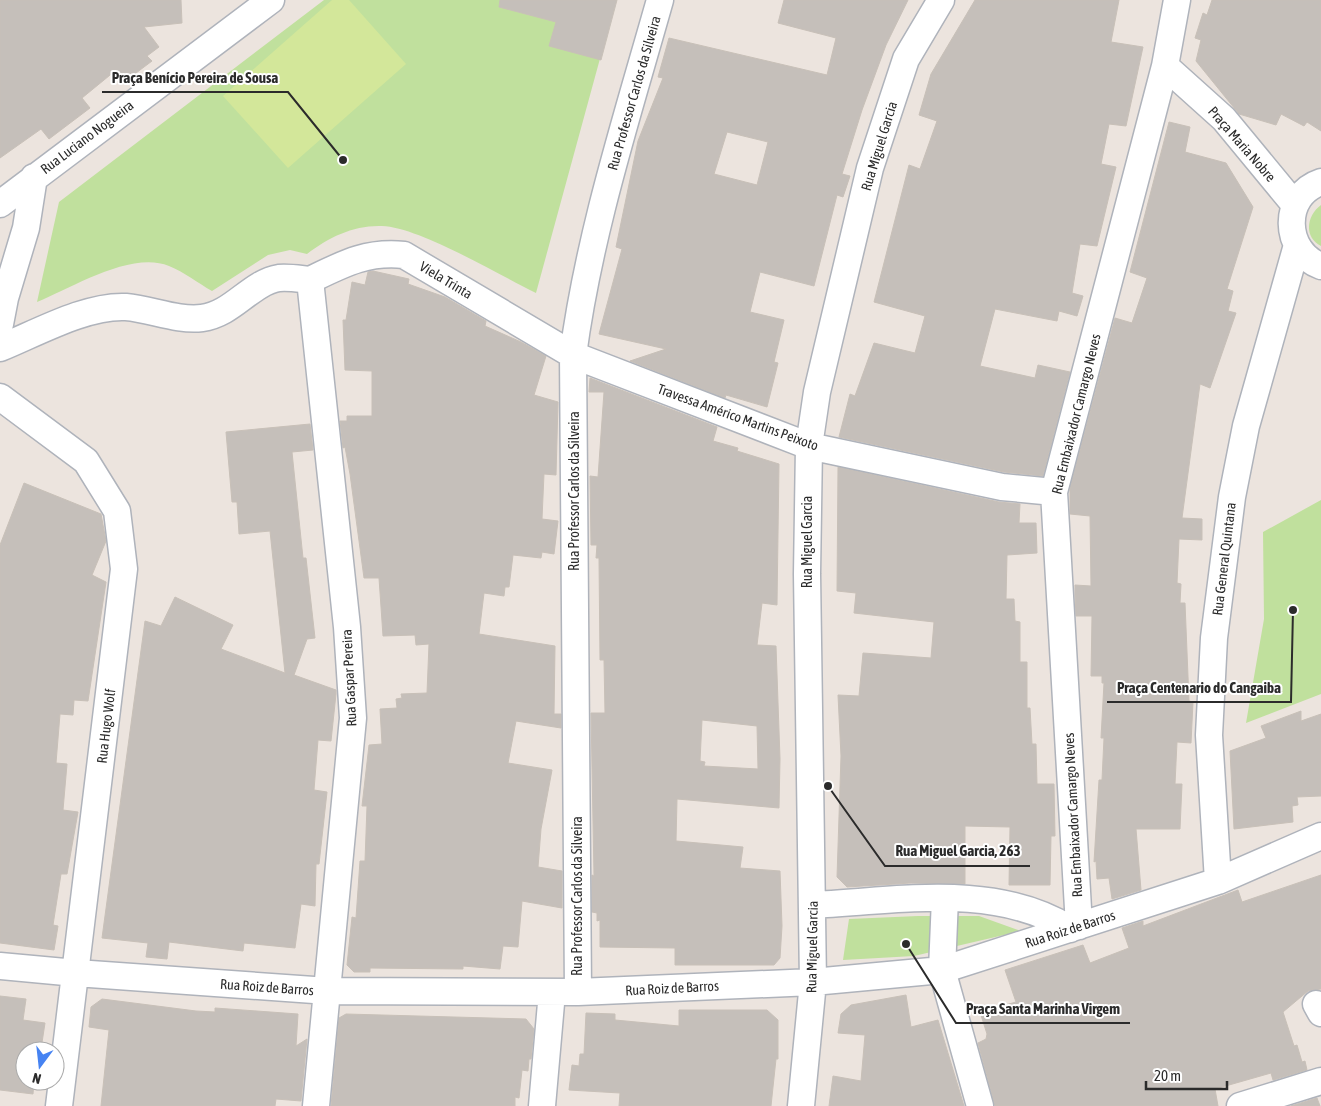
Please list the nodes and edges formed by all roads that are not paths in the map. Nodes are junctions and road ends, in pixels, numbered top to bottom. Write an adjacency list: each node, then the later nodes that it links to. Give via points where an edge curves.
1 (271, 0): 6 (street, Rua Luciano Nogueira)
2 (660, 0): 15 (street, Rua Professor Carlos da Silveira, via 580,300)
3 (941, 0): 17 (street, Rua Miguel Garcia, via 906,59 870,168 817,392)
4 (1177, 0): 5 (street, Rua Embaixador Camargo Neves)
5 (1165, 66): 9 (street, Praça Maria Nobre, via 1224,119); 18 (street, Rua Embaixador Camargo Neves)
6 (34, 177): 8 (street, Rua Luciano Nogueira); 13 (street, via 26,228)
7 (1321, 182): 9 (street, via 1303,192)
8 (0, 204)
9 (1295, 205): 10 (street, via 1291,218)
10 (1297, 245): 11 (street, via 1306,257); 20 (street, Rua General Quintana, via 1246,426 1232,497 1215,628 1209,735)
11 (1321, 266)
12 (310, 280): 14 (street, via 278,278 219,314 202,318 183,318 144,309 104,308); 15 (street, Viela Trinta, via 355,259 383,253 404,255); 28 (street, Rua Gaspar Pereira, via 347,627 353,718)
13 (0, 324)
14 (0, 348)
15 (573, 355): 17 (street, Travessa Américo Martins Peixoto); 30 (street, Rua Professor Carlos da Silveira)
16 (0, 397): 26 (street, Rua Hugo Wolf, via 86,461 116,511 118,520 124,569)
17 (808, 446): 18 (street, Travessa Américo Martins Peixoto, via 1002,487); 22 (street, Rua Miguel Garcia)
18 (1054, 492): 23 (street, Rua Embaixador Camargo Neves)
19 (1321, 836): 20 (street, Rua Roiz de Barros)
20 (1218, 881): 23 (street, Rua Roiz de Barros)
21 (945, 898): 22 (street); 23 (street, via 998,902 1035,911); 25 (street)
22 (813, 905): 27 (street, Rua Miguel Garcia)
23 (1075, 928): 25 (street, Rua Roiz de Barros)
24 (0, 966): 26 (street, Rua Roiz de Barros)
25 (942, 970): 27 (street, Rua Roiz de Barros); 36 (street)
26 (76, 974): 28 (street, Rua Roiz de Barros); 32 (street, Rua Hugo Wolf)
27 (813, 982): 30 (street, Rua Roiz de Barros); 35 (street, Rua Miguel Garcia)
28 (328, 991): 29 (street, Rua Roiz de Barros); 33 (street, Rua Gaspar Pereira)
29 (552, 992): 30 (street, Rua Roiz de Barros); 34 (street)
30 (578, 992)
31 (1321, 1081): 37 (street)
32 (59, 1106)
33 (316, 1106)
34 (542, 1106)
35 (801, 1106)
36 (980, 1106)
37 (1240, 1106)

